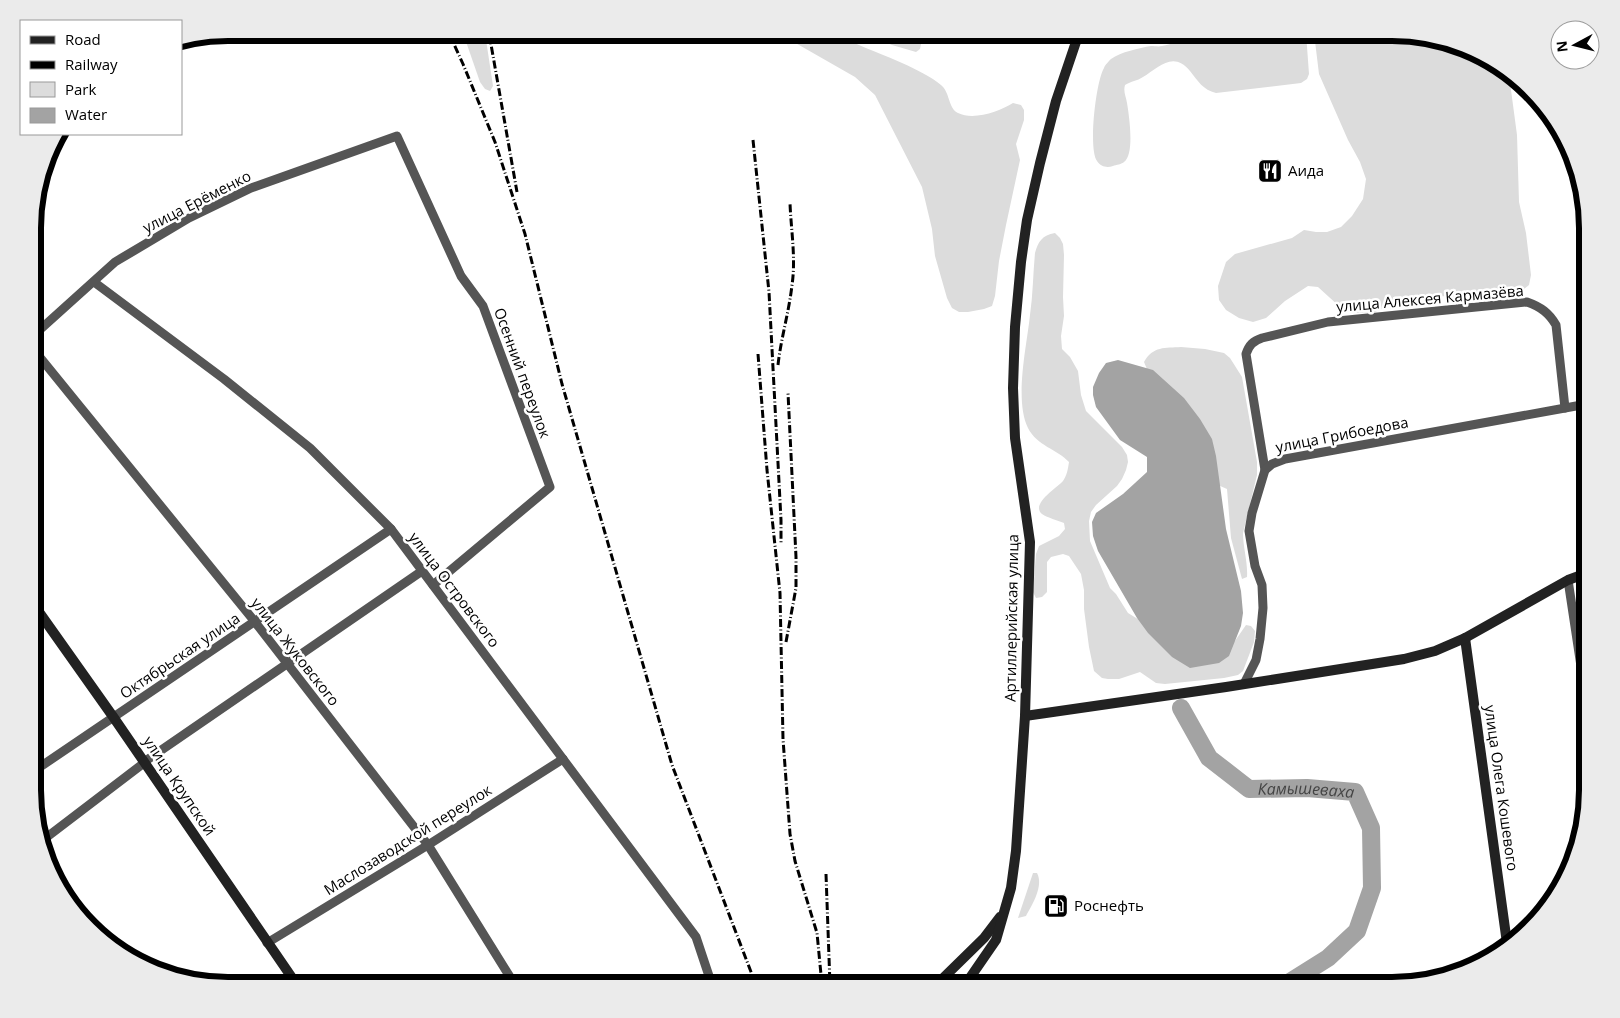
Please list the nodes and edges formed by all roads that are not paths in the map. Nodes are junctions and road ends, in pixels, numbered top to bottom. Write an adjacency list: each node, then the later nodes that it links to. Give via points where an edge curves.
1 (1076, 41): 20 (street, Артиллерийская улица, via 1040,163 1021,262 1017,308 1013,388 1015,438 1030,542)
2 (397, 136): 3 (street, улица Ерёменко, via 242,192 115,262); 13 (street, Осенний переулок, via 461,276 483,306 550,487)
3 (94, 282): 4 (street, улица Ерёменко); 9 (street, улица Островского, via 310,448)
4 (41, 329)
5 (41, 359): 15 (street, улица Жуковского)
6 (1579, 405): 7 (street, улица Грибоедова)
7 (1565, 408): 8 (street, улица Грибоедова, via 1285,460); 8 (street, улица Алексея Кармазёва, via 1556,325 1550,315 1528,302 1328,322 1262,338 1248,347 1246,354)
8 (1265, 470): 19 (street, улица Грибоедова, via 1249,531 1262,585 1260,639 1256,660)
9 (391, 529): 10 (street, улица Островского); 15 (street, Октябрьская улица)
10 (422, 571): 13 (street, улица Островского); 18 (street)
11 (1579, 576): 12 (street)
12 (1568, 580): 16 (street); 17 (street)
13 (433, 585): 22 (street, улица Островского)
14 (41, 616): 21 (street, улица Крупской)
15 (255, 622): 18 (street, улица Жуковского); 21 (street, Октябрьская улица)
16 (1465, 638): 19 (street, via 1435,651 1404,659); 28 (street, улица Олега Кошевого)
17 (1579, 653)
18 (287, 664): 23 (street); 26 (street, улица Жуковского)
19 (1244, 684): 20 (street)
20 (1025, 716): 27 (street, Артиллерийская улица, via 1016,851)
21 (114, 718): 23 (street, улица Крупской); 24 (street, Октябрьская улица)
22 (563, 759): 26 (street, Маслозаводской переулок); 32 (street, улица Островского, via 696,937)
23 (144, 762): 25 (street); 29 (street, улица Крупской)
24 (41, 766)
25 (48, 836)
26 (428, 845): 29 (street, Маслозаводской переулок); 31 (street, улица Жуковского)
27 (1004, 912): 33 (street, Артиллерийская улица, via 984,938); 34 (street, Артиллерийская улица, via 996,940)
28 (1506, 938)
29 (267, 942): 30 (street, улица Крупской)
30 (291, 977)
31 (510, 977)
32 (709, 977)
33 (944, 977)
34 (971, 977)

